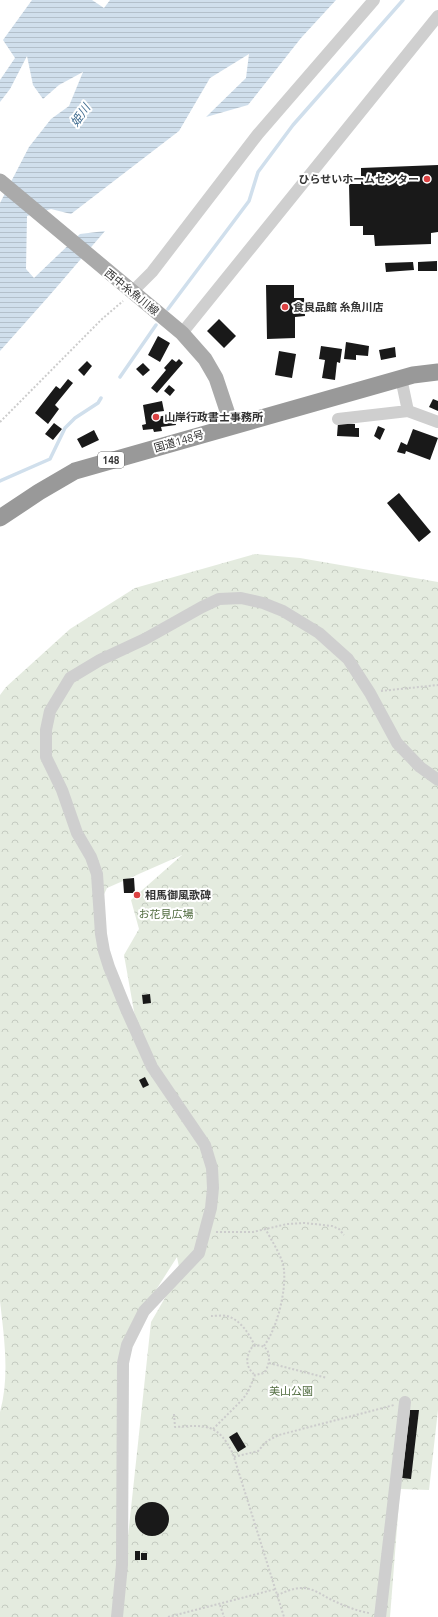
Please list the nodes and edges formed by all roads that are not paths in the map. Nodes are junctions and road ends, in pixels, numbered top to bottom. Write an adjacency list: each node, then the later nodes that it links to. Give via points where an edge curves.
1 (374, 0): 4 (street, via 258,134 152,272)
2 (438, 16): 5 (street)
3 (0, 181): 4 (main road, 西中糸魚川線)
4 (130, 290): 5 (main road, 西中糸魚川線)
5 (182, 333): 11 (main road, 西中糸魚川線, via 205,359 216,378)
6 (438, 372): 7 (highway, 国道148号 / 148)
7 (401, 378): 8 (street); 11 (highway, 国道148号 / 148)
8 (408, 411): 9 (street); 10 (street)
9 (338, 419)
10 (438, 422)
11 (232, 426): 12 (highway, 国道148号 / 148, via 75,470)
12 (0, 518)
13 (438, 780): 16 (street, via 420,767 397,743 348,659 319,633 283,611 241,598 219,599 100,660 70,678 50,712 46,730 46,757 62,790 76,833 97,874 101,934 109,967 152,1066 205,1145 212,1168 211,1208 199,1253 144,1311 127,1345 123,1363 122,1565)
14 (405, 1402): 15 (street)
15 (380, 1616)
16 (117, 1617)

